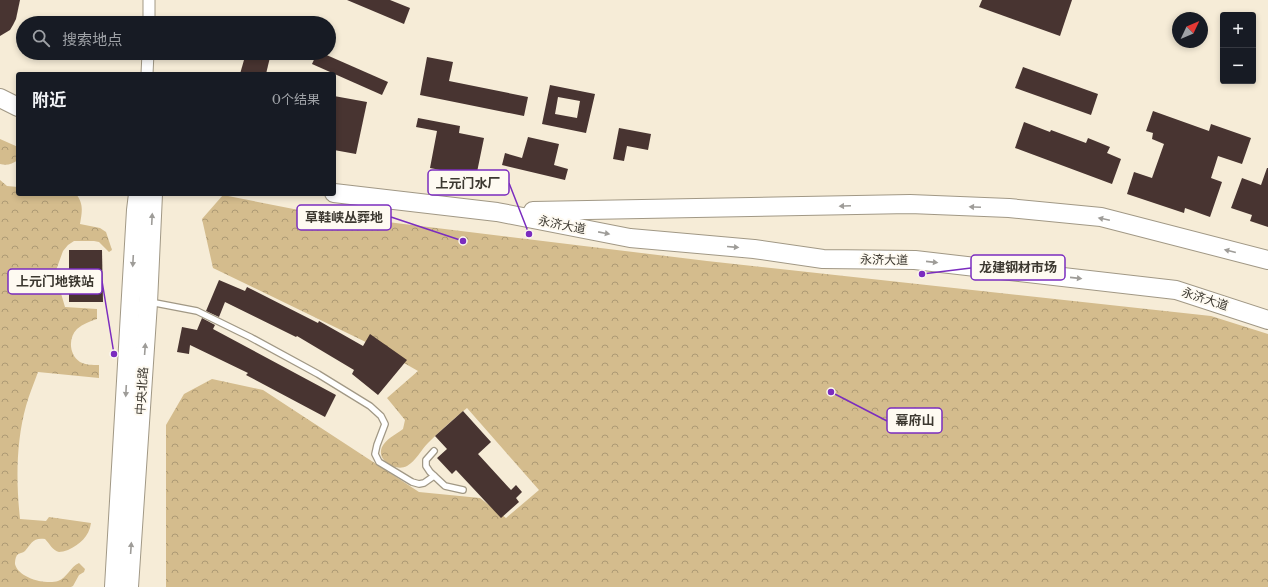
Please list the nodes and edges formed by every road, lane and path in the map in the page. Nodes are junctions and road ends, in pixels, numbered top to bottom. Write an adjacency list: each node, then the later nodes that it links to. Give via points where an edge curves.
1 (149, 0): 2 (street)
2 (149, 16)
3 (148, 60): 4 (street)
4 (147, 72)
5 (0, 89): 6 (main road)
6 (16, 96)
7 (0, 98): 8 (main road)
8 (16, 106)
9 (336, 193): 12 (main road, 永济大道)
10 (138, 196): 19 (main road, 中央北路, one-way to 19)
11 (153, 196): 14 (main road, 中央北路, one-way to 11)
12 (497, 212): 13 (main road, 永济大道, one-way to 12, via 1101,217 1009,208 910,204); 15 (main road, 永济大道, one-way to 15, via 630,238 754,249 823,259 915,260 1176,290)
13 (1268, 260)
14 (148, 302): 17 (lane, via 196,311 318,374 370,406 381,416 385,424 375,454 379,462 419,484); 20 (main road, 中央北路, one-way to 14)
15 (1268, 320)
16 (434, 451): 17 (lane, via 426,460 426,466)
17 (434, 476): 18 (lane, via 445,486)
18 (463, 490)
19 (114, 587)
20 (129, 587)

